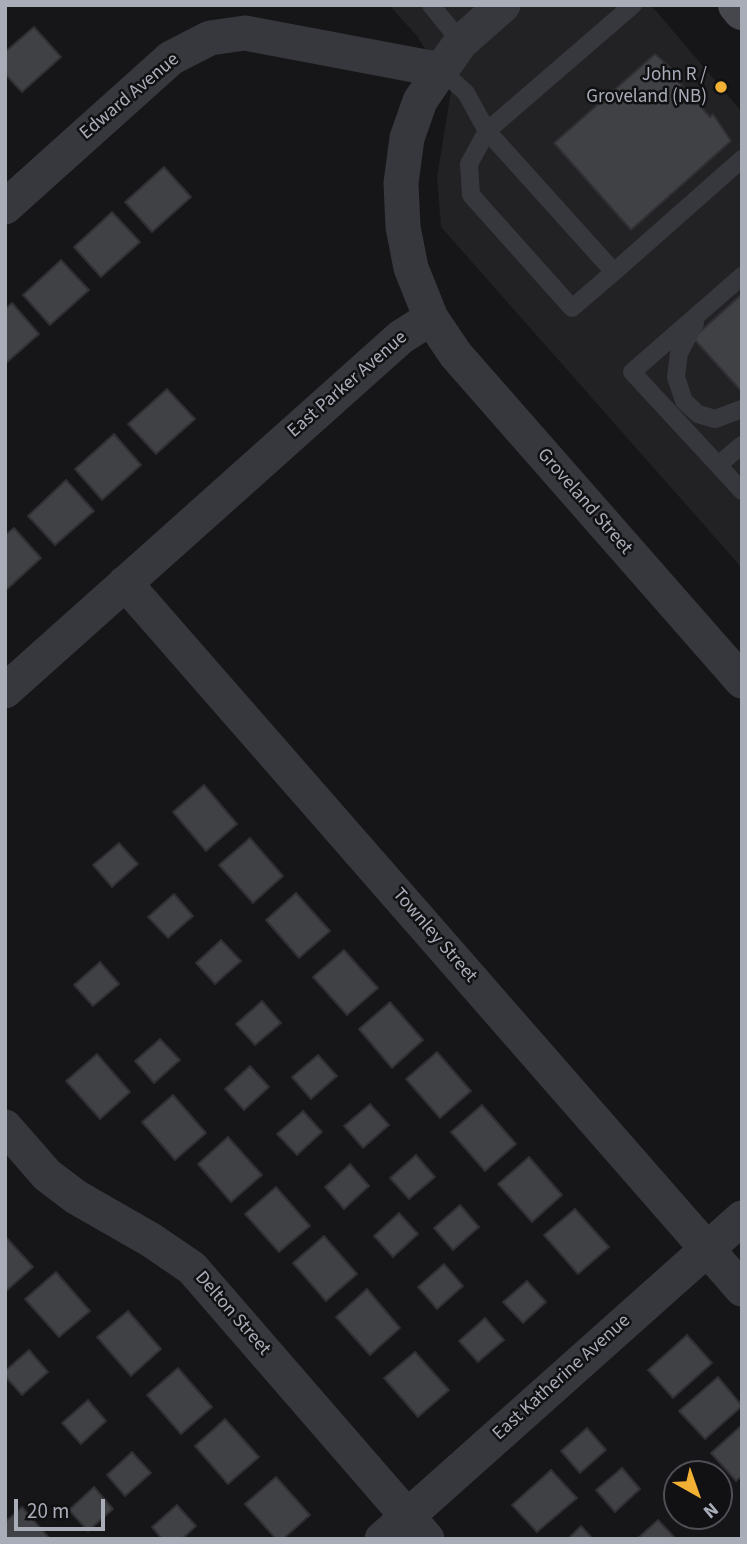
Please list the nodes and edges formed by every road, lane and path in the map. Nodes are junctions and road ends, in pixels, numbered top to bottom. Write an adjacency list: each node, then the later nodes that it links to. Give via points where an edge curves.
1 (431, 5): 6 (lane)
2 (503, 5): 6 (street)
3 (633, 5): 8 (lane)
4 (737, 5): 5 (main road)
5 (742, 11)
6 (461, 42): 7 (street)
7 (441, 70): 8 (lane, via 466,93); 10 (street, Edward Avenue, via 245,33 210,38 171,58); 14 (street, via 420,101 407,138 401,183 411,268)
8 (487, 131): 11 (lane); 11 (lane, via 469,164 471,195 572,307)
9 (742, 159): 11 (lane)
10 (5, 207)
11 (614, 272)
12 (742, 276): 13 (lane)
13 (718, 297): 15 (lane, via 691,328 679,353 676,377 684,401 698,414 715,419); 17 (lane, via 632,372)
14 (431, 318): 19 (street, East Parker Avenue, via 401,337); 20 (street, Groveland Street, via 456,355)
15 (742, 409)
16 (742, 445): 17 (lane)
17 (718, 465): 18 (lane)
18 (742, 491)
19 (125, 583): 21 (street, East Parker Avenue); 24 (street, Townley Street)
20 (742, 681)
21 (5, 691)
22 (5, 1127): 26 (street, Delton Street, via 47,1175 75,1197 191,1268)
23 (742, 1218): 24 (street, East Katherine Avenue)
24 (706, 1249): 25 (street, Townley Street); 26 (street, East Katherine Avenue)
25 (742, 1289)
26 (417, 1528): 27 (street, East Katherine Avenue)
27 (382, 1539)

